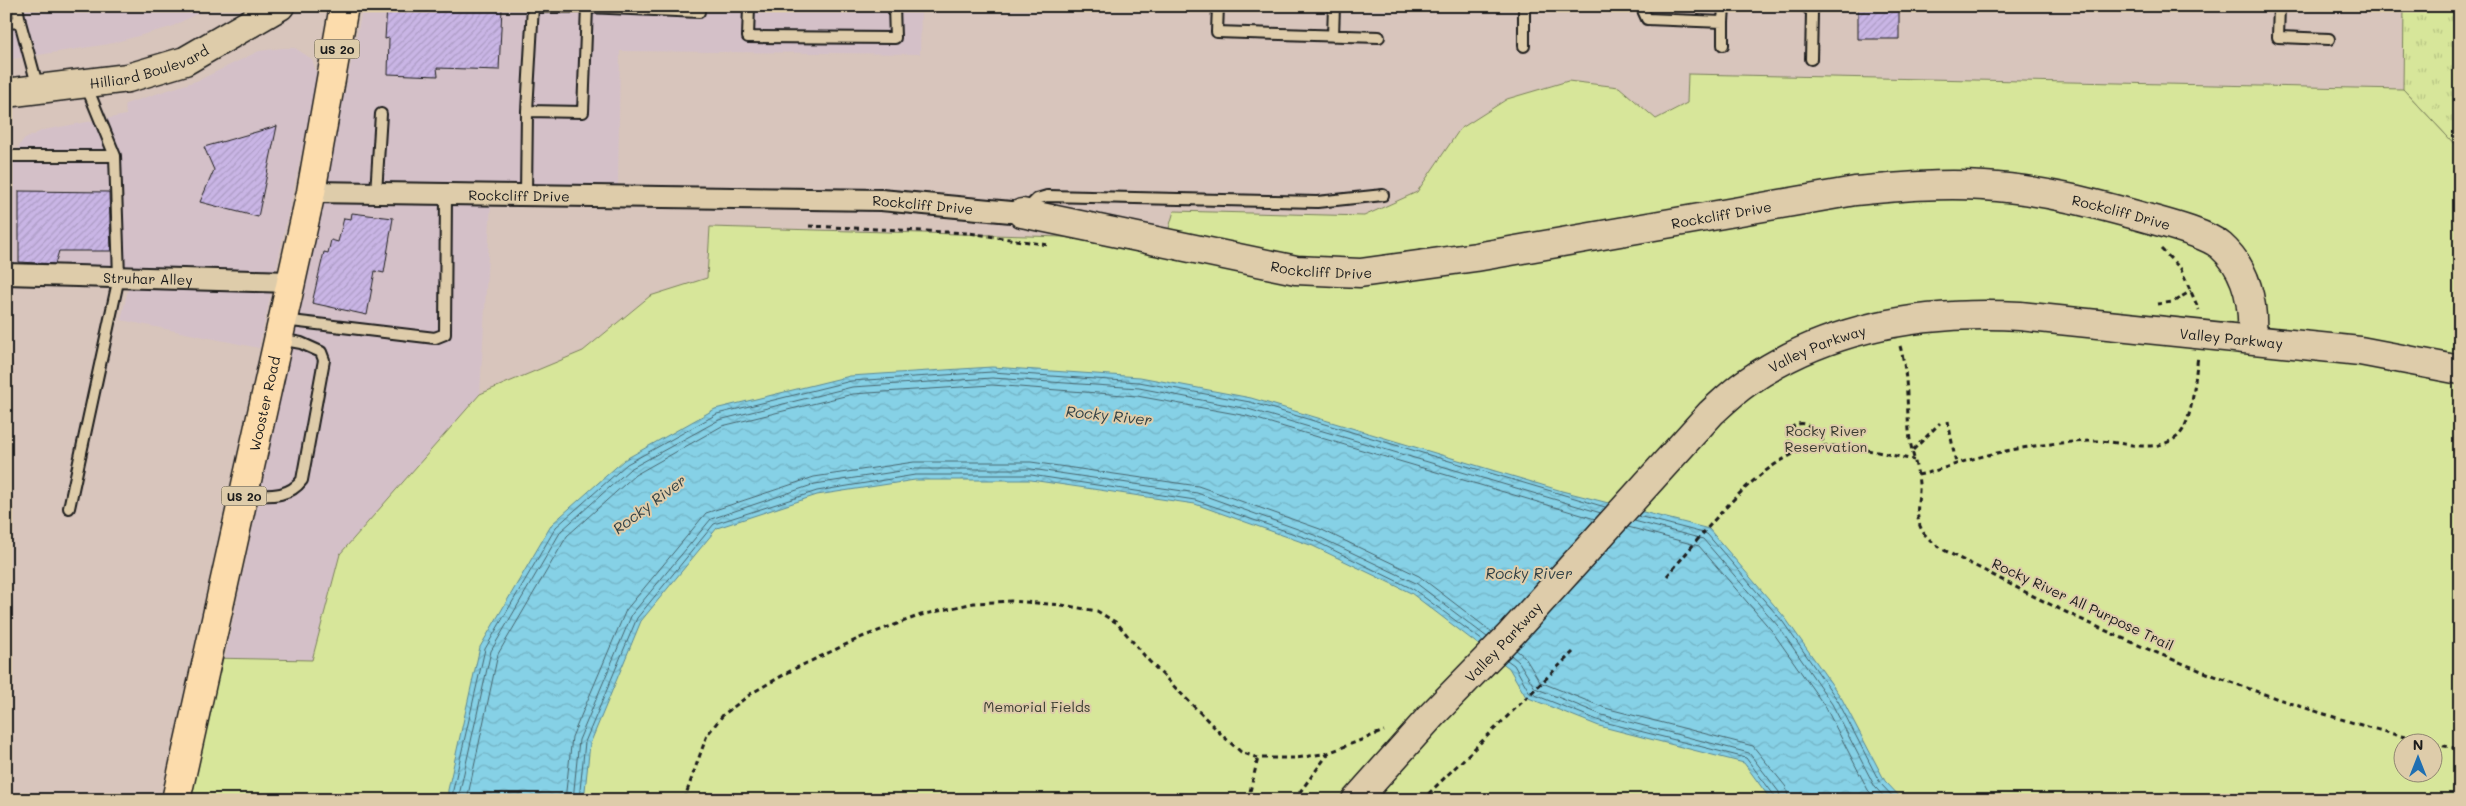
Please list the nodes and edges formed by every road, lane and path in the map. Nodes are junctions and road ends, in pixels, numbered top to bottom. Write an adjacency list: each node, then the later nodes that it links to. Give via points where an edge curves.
1 (17, 6): 16 (lane)
2 (280, 6): 25 (street, Hilliard Boulevard, via 185,61 128,78)
3 (344, 6): 32 (main road, Wooster Road / US 20)
4 (699, 6): 15 (lane, via 699,12)
5 (749, 6): 6 (lane, via 748,37 895,38)
6 (894, 6)
7 (1218, 6): 19 (lane, via 1217,32)
8 (1334, 6): 19 (lane)
9 (1524, 6): 23 (lane)
10 (1641, 6): 17 (lane, via 1647,19)
11 (1724, 6): 17 (lane)
12 (1806, 6): 24 (lane, via 1812,12)
13 (2279, 6): 21 (lane, via 2278,37)
14 (533, 7): 15 (lane); 28 (lane)
15 (587, 8): 28 (lane, via 583,112)
16 (20, 22): 18 (lane); 26 (lane)
17 (1723, 22): 22 (lane)
18 (6, 23)
19 (1333, 36): 20 (lane)
20 (1379, 37)
21 (2329, 39)
22 (1723, 45)
23 (1524, 46)
24 (1811, 59)
25 (85, 83): 26 (street, Hilliard Boulevard); 31 (lane)
26 (38, 89): 27 (street, Hilliard Boulevard)
27 (7, 96)
28 (527, 111): 35 (lane)
29 (381, 114): 33 (lane)
30 (6, 156): 31 (lane)
31 (115, 156): 39 (lane)
32 (311, 192): 33 (street, Rockcliff Drive); 40 (main road, Wooster Road / US 20)
33 (376, 193): 34 (street, Rockcliff Drive)
34 (446, 194): 35 (street, Rockcliff Drive); 41 (lane, via 445,334 435,338)
35 (526, 194): 37 (street, Rockcliff Drive, via 881,200)
36 (1383, 195): 37 (lane, via 1317,202 1047,196 1037,199)
37 (1022, 213): 42 (street, Rockcliff Drive, via 1296,270 1360,273 1476,257 1855,191 1908,186 1984,186 2107,207 2177,226 2220,245 2238,267 2249,290)
38 (6, 274): 39 (street, Struhar Alley)
39 (119, 277): 40 (street, Struhar Alley); 55 (lane)
40 (291, 282): 41 (main road, Wooster Road / US 20)
41 (281, 329): 54 (main road, Wooster Road / US 20); 54 (lane, via 321,352 324,360 302,480 295,489 278,496)
42 (2252, 339): 45 (street, Valley Parkway, via 2360,352); 68 (street, Valley Parkway, via 1984,314 1941,315 1893,322 1848,334 1794,355 1745,384 1711,413 1512,634 1432,715)
43 (1899, 342): 49 (path, Rocky River All Purpose Trail, via 1905,364)
44 (2198, 353): 52 (path, via 2185,427 2166,443 2137,446 2097,441 2072,442 2001,452)
45 (2460, 370)
46 (1948, 421): 52 (path)
47 (1940, 423): 49 (path)
48 (1826, 446): 50 (path); 50 (path, via 1818,431 1810,425 1799,424 1787,434); 51 (path)
49 (1912, 450): 51 (path, Rocky River All Purpose Trail)
50 (1792, 454): 56 (path, via 1753,480)
51 (1914, 460): 53 (path, Rocky River All Purpose Trail)
52 (1956, 464): 53 (path)
53 (1918, 475): 59 (path, Rocky River All Purpose Trail, via 1918,522 1924,533 1940,546 2029,594 2218,678 2296,706)
54 (244, 495): 64 (main road, Wooster Road / US 20)
55 (69, 508)
56 (1667, 576)
57 (1573, 652): 69 (path)
58 (1391, 726): 62 (path, via 1357,744)
59 (2394, 734)
60 (2444, 746): 61 (path, Rocky River All Purpose Trail)
61 (2460, 749)
62 (1328, 753): 63 (path, via 1297,758); 67 (path)
63 (1258, 758): 65 (path, via 1241,752 1224,737 1149,662 1117,623 1097,611 1011,601 974,603 921,615 862,637 752,693 723,715 706,735); 66 (path)
64 (176, 800)
65 (684, 800)
66 (1248, 800)
67 (1294, 800)
68 (1356, 800)
69 (1422, 800)

